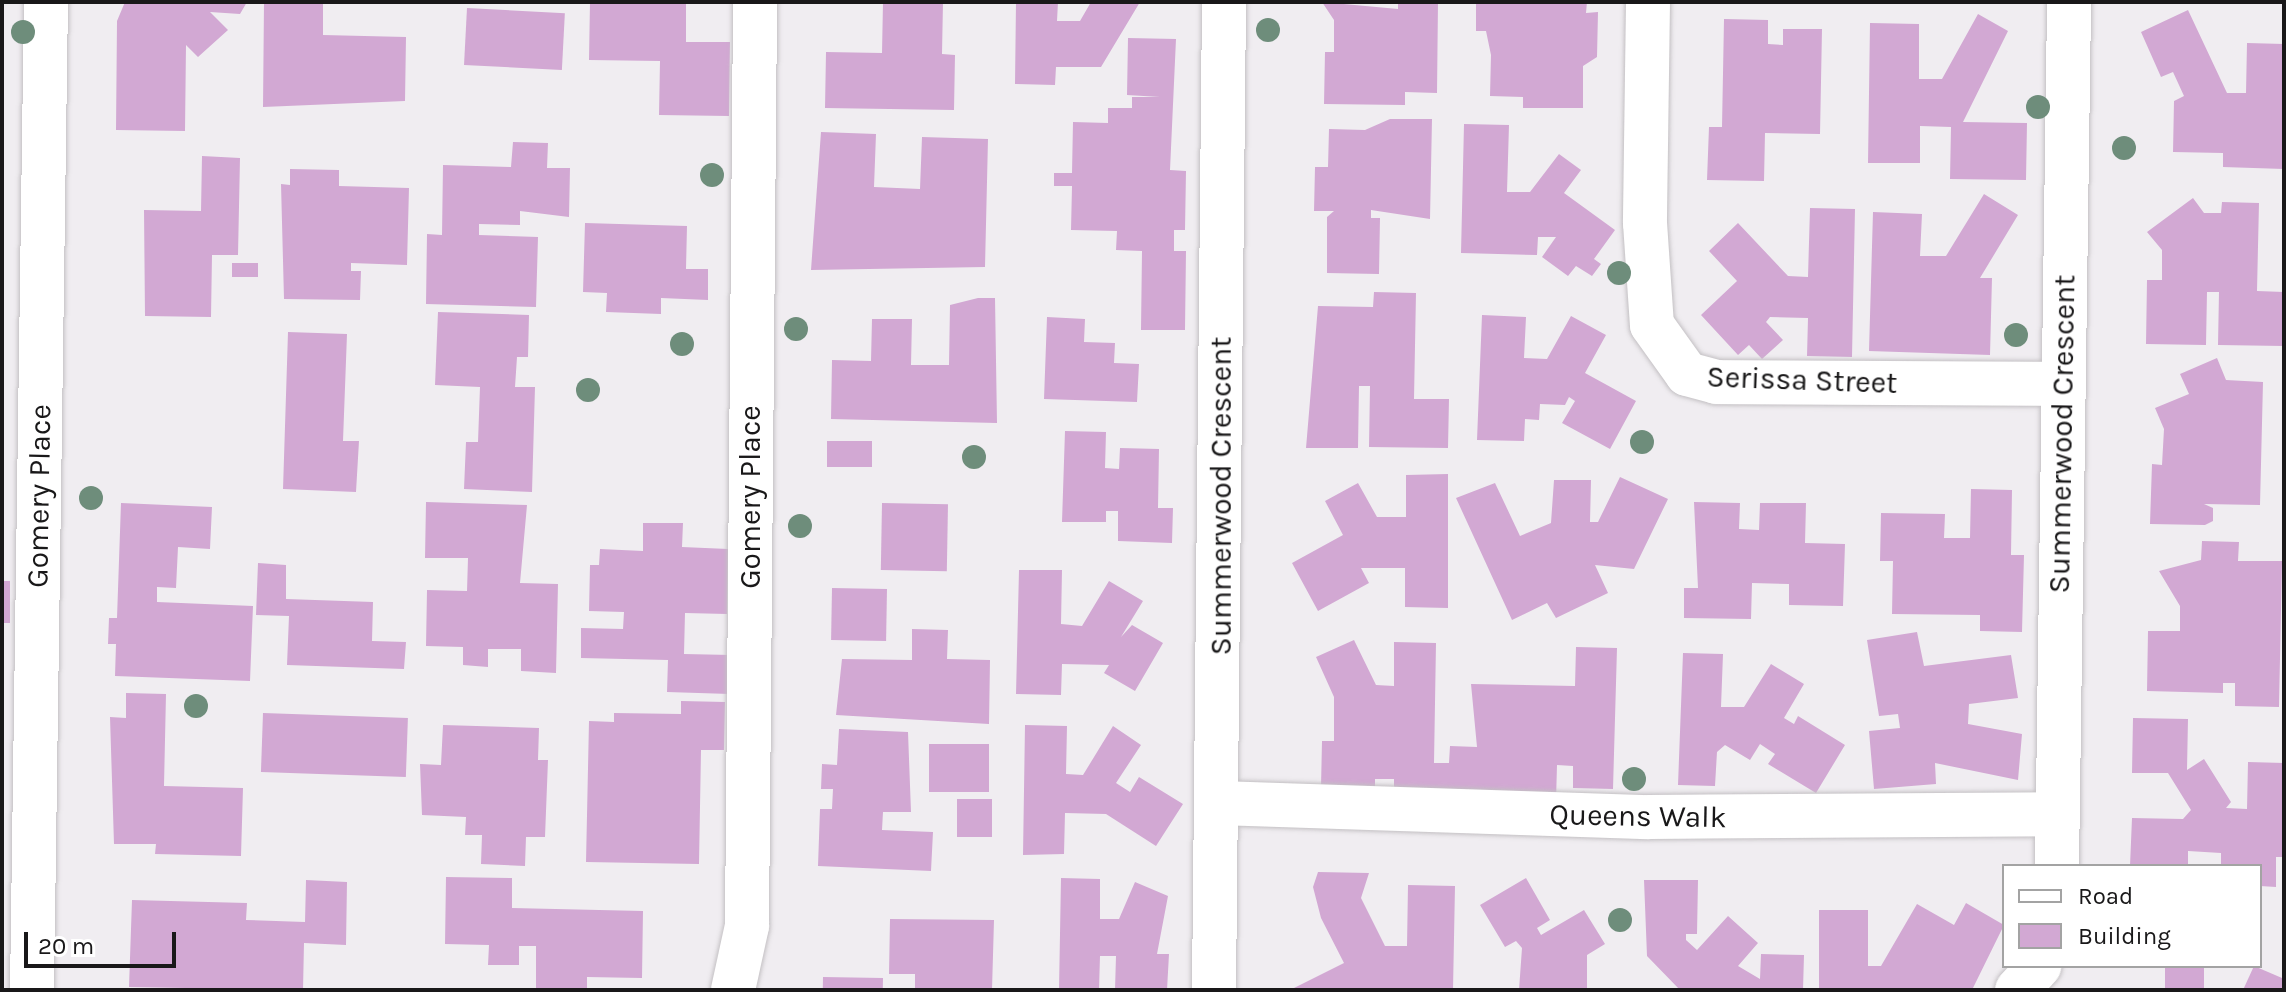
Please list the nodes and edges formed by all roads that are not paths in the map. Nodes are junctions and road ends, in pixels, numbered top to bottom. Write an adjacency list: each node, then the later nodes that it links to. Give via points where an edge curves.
1 (46, 2): 11 (street, Gomery Place)
2 (755, 2): 12 (street, Gomery Place, via 747,926)
3 (1224, 2): 7 (street, Summerwood Crescent)
4 (1648, 2): 6 (street, Serissa Street, via 1645,223 1652,325 1687,374 1716,382)
5 (2069, 2): 6 (street, Summerwood Crescent)
6 (2061, 384): 8 (street, Summerwood Crescent)
7 (1219, 803): 8 (street, Queens Walk, via 1649,817); 13 (street, Summerwood Crescent)
8 (2058, 814): 9 (street, Summerwood Crescent)
9 (2057, 864)
10 (2037, 968): 14 (street)
11 (32, 990)
12 (733, 990)
13 (1214, 990)
14 (2017, 990)

